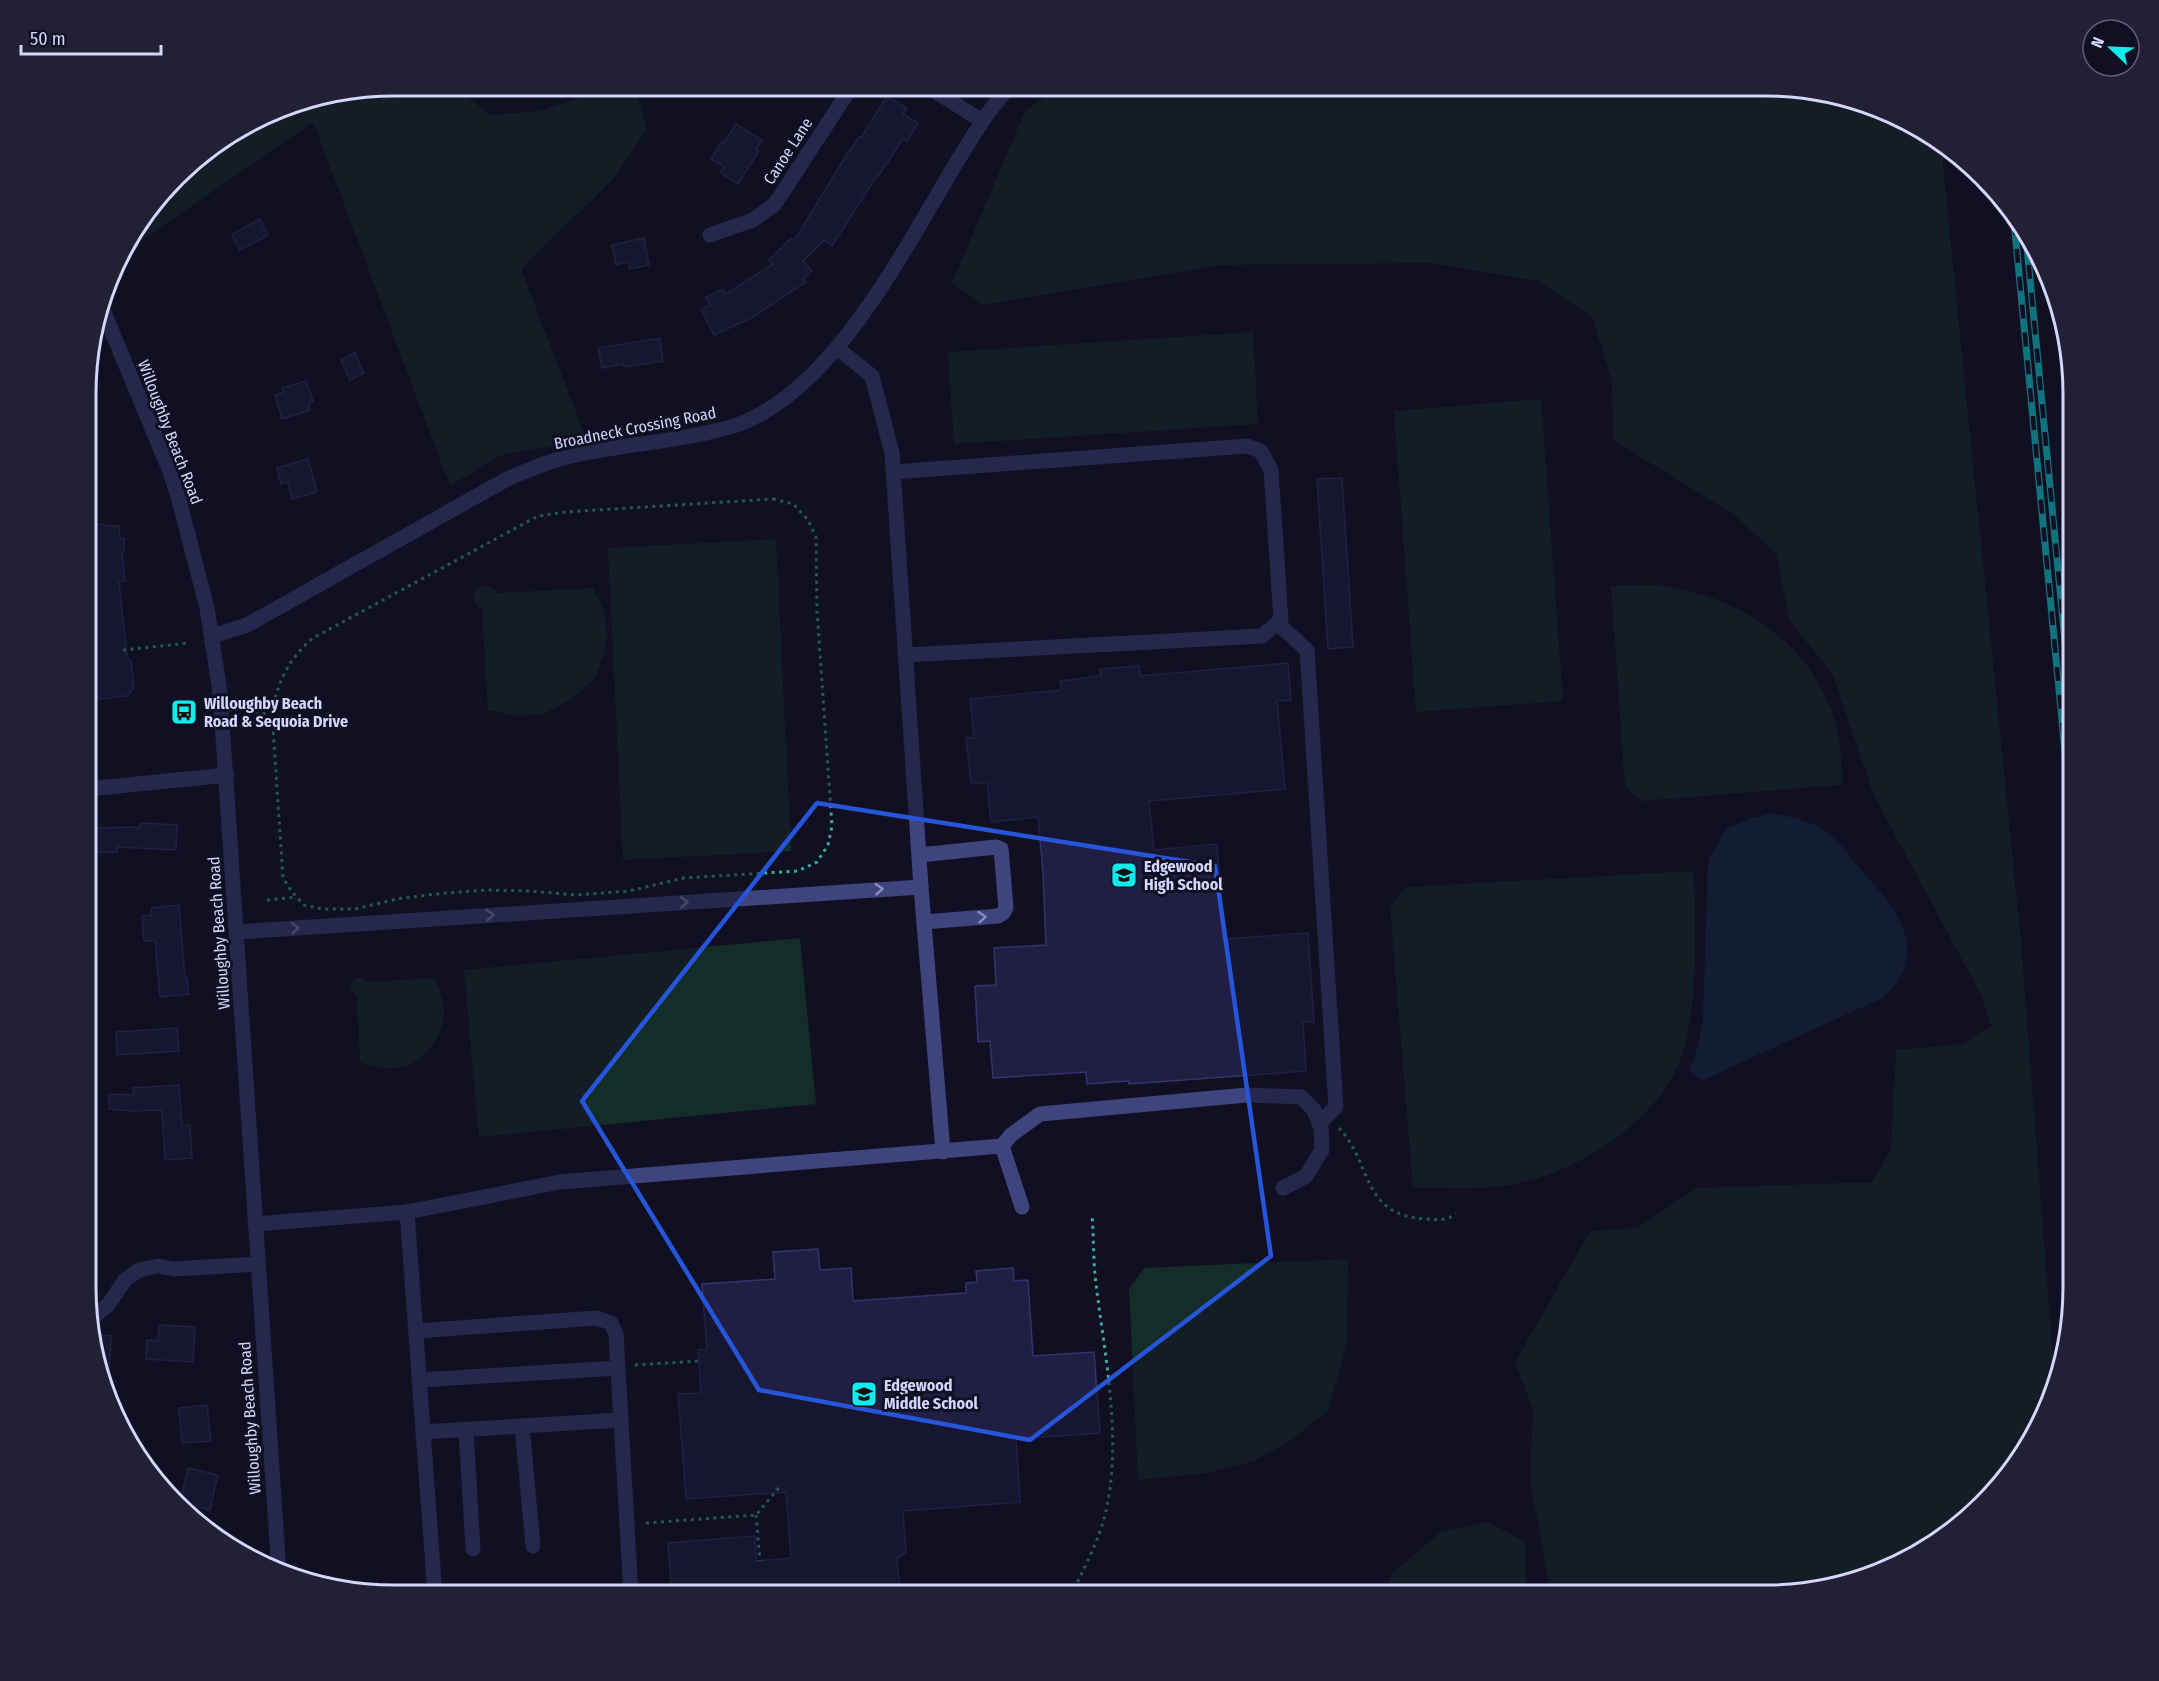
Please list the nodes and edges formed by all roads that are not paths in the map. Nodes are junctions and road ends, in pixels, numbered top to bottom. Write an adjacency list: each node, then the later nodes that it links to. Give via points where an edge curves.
1 (845, 96): 5 (street, Canoe Lane, via 775,204 753,220)
2 (943, 96): 4 (street)
3 (1002, 96): 4 (street, Broadneck Crossing Road)
4 (982, 121): 7 (street, Broadneck Crossing Road, via 882,284)
5 (710, 235)
6 (106, 317): 10 (street, Willoughby Beach Road, via 169,469 194,552)
7 (837, 348): 8 (street, via 872,376 892,453); 10 (street, Broadneck Crossing Road, via 774,406 737,425 684,438 571,456 531,468 247,625)
8 (893, 472): 9 (street, via 1247,446 1261,451 1271,470 1281,620); 11 (street)
9 (1277, 623): 11 (street, via 1262,636); 18 (street, via 1307,650 1336,1107)
10 (212, 636): 12 (street, Willoughby Beach Road)
11 (906, 655): 14 (street)
12 (226, 774): 13 (street); 17 (street, Willoughby Beach Road)
13 (96, 788)
14 (920, 855): 15 (street); 16 (street, one-way to 14, via 998,916 1006,908 1005,887 1003,856 996,847)
15 (921, 886): 16 (street); 17 (street, one-way to 15)
16 (924, 922): 20 (street)
17 (237, 932): 24 (street, Willoughby Beach Road)
18 (1324, 1120): 19 (street, via 1301,1097 1247,1095 1040,1114); 21 (street, via 1322,1150 1306,1176)
19 (1002, 1146): 20 (street); 22 (street)
20 (943, 1152): 23 (street, via 560,1182)
21 (1283, 1188)
22 (1022, 1207)
23 (407, 1212): 24 (street); 27 (street)
24 (255, 1224): 25 (street, Willoughby Beach Road)
25 (258, 1264): 26 (street, via 174,1269 158,1266 139,1270 125,1280); 36 (street, Willoughby Beach Road)
26 (98, 1313)
27 (416, 1331): 28 (street, via 597,1318 611,1323 616,1334); 29 (street)
28 (618, 1368): 29 (street); 30 (street)
29 (419, 1380): 33 (street)
30 (621, 1420): 31 (street); 38 (street)
31 (522, 1426): 32 (street); 34 (street)
32 (466, 1430): 33 (street); 35 (street)
33 (423, 1432): 37 (street)
34 (533, 1546)
35 (473, 1549)
36 (278, 1561)
37 (434, 1585)
38 (630, 1585)

